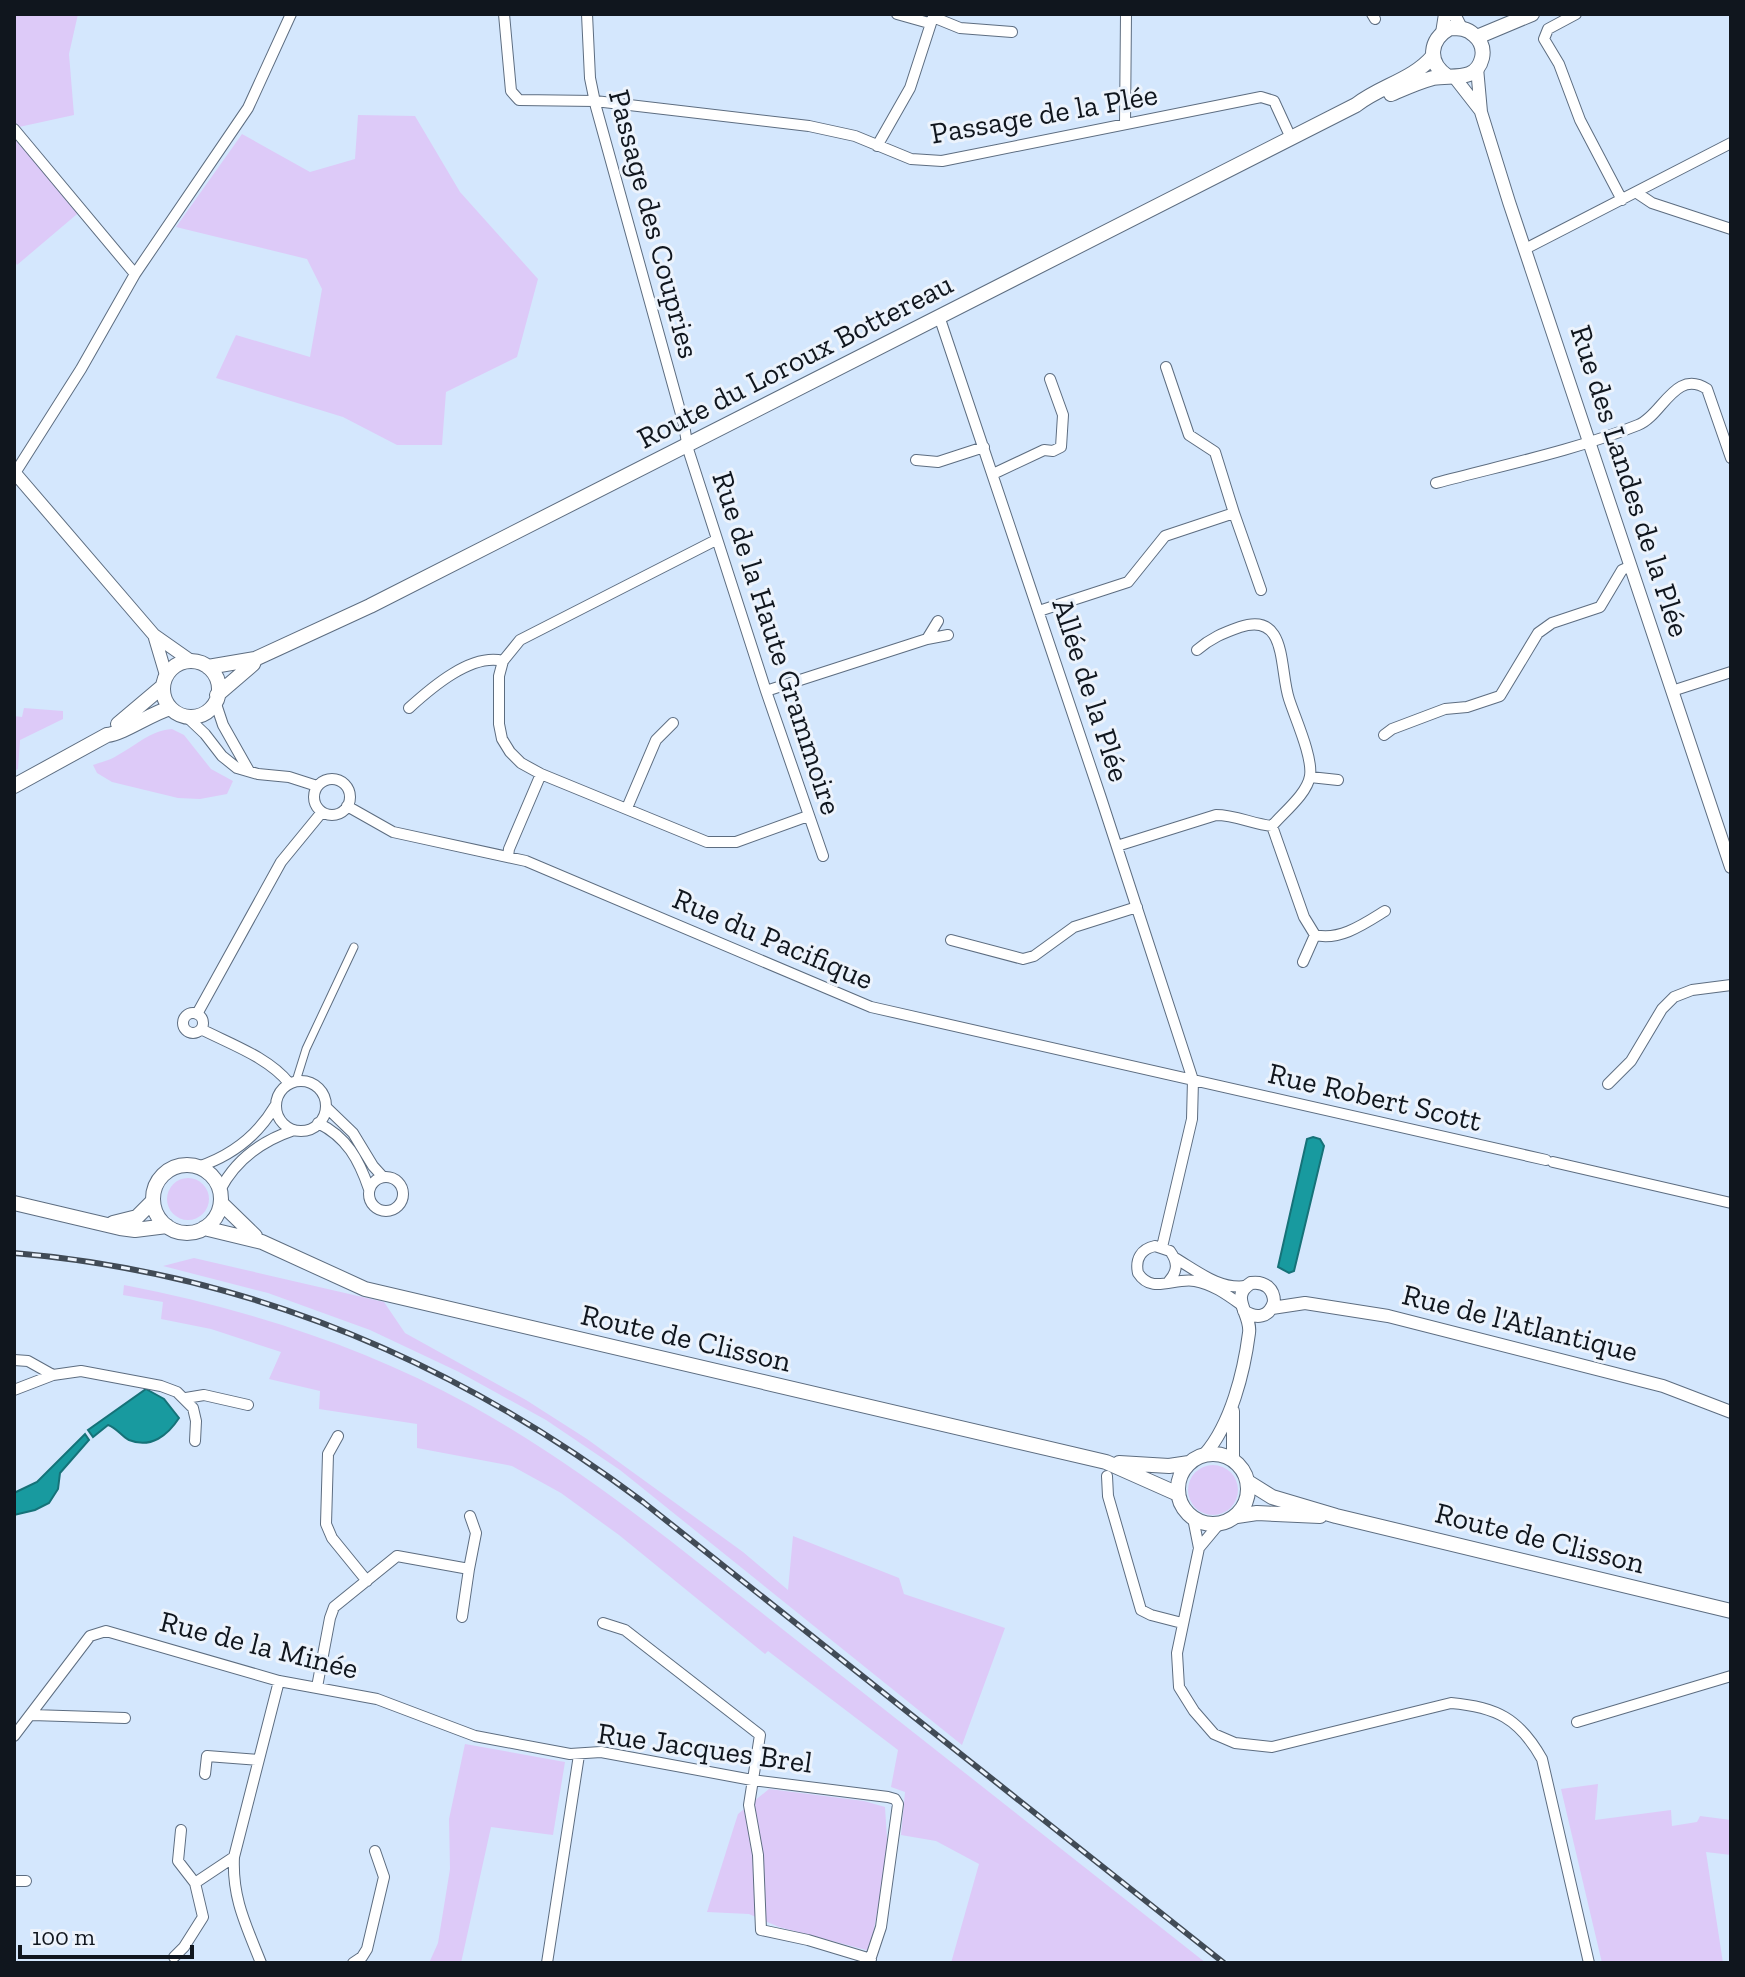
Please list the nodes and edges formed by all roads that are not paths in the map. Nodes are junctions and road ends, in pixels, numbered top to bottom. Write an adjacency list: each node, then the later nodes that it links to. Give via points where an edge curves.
1 (291, 14): 30 (street, via 248,108)
2 (504, 14): 18 (street, Passage de la Plée, via 511,91 519,100)
3 (587, 14): 18 (street, Passage des Coupries)
4 (897, 14): 10 (street)
5 (1126, 14): 21 (street)
6 (1445, 14): 13 (street)
7 (1454, 14): 11 (street)
8 (1576, 14): 27 (street, via 1548,29 1544,39)
9 (1526, 17): 14 (main road)
10 (932, 18): 12 (street, via 960,28); 25 (street, via 910,88)
11 (1461, 28): 13 (main road); 14 (main road)
12 (1012, 32)
13 (1442, 33): 15 (main road)
14 (1479, 42): 16 (main road)
15 (1433, 56): 17 (main road); 19 (main road, via 1419,70)
16 (1477, 68): 17 (main road); 20 (street, Rue des Landes de la Plée)
17 (1451, 77): 19 (main road, via 1413,84); 20 (street, Rue des Landes de la Plée)
18 (595, 101): 25 (street, Passage de la Plée, via 809,126); 35 (street, Passage des Coupries)
19 (1356, 105): 23 (main road, Route du Loroux Bottereau)
20 (1481, 112): 29 (street, Rue des Landes de la Plée)
21 (1125, 124): 23 (street, Passage de la Plée, via 1261,97 1274,101); 25 (street, Passage de la Plée, via 942,161 911,159)
22 (14, 129): 30 (street)
23 (1291, 138): 31 (main road, Route du Loroux Bottereau)
24 (1731, 143): 26 (street)
25 (877, 146)
26 (1637, 193): 27 (street); 28 (street)
27 (1622, 200): 29 (street)
28 (1731, 229)
29 (1525, 249): 34 (street, Rue des Landes de la Plée)
30 (135, 274): 39 (street)
31 (939, 316): 35 (main road, Route du Loroux Bottereau); 36 (street, Allée de la Plée)
32 (1166, 367): 42 (street, via 1189,435 1215,452)
33 (1050, 379): 40 (street, via 1063,415 1061,447)
34 (1588, 441): 37 (street, via 1643,423 1673,391 1697,384 1707,389); 41 (street); 44 (street, Rue des Landes de la Plée)
35 (687, 445): 43 (street, Rue de la Haute Grammoire); 52 (main road, Route du Loroux Bottereau)
36 (984, 447): 38 (street, via 938,462); 40 (street, Allée de la Plée)
37 (1731, 458)
38 (916, 460)
39 (14, 473): 48 (street)
40 (993, 474): 46 (street, Allée de la Plée)
41 (1436, 483)
42 (1234, 513): 45 (street); 46 (street, via 1165,536 1128,582)
43 (716, 540): 54 (street, via 520,640); 58 (street, Rue de la Haute Grammoire)
44 (1631, 566): 59 (street, Rue des Landes de la Plée); 66 (street, via 1622,570 1600,607 1538,633 1500,696 1445,709)
45 (1261, 590)
46 (1039, 611): 78 (street, Allée de la Plée)
47 (938, 621): 50 (street)
48 (154, 635): 53 (street); 57 (street)
49 (948, 635): 50 (street)
50 (927, 639): 58 (street)
51 (1197, 650): 69 (street, via 1215,635 1254,622 1266,624 1284,665)
52 (255, 659): 55 (main road, Route du Loroux Bottereau); 60 (main road, Route du Loroux Bottereau)
53 (191, 661): 55 (main road); 57 (main road, via 176,665)
54 (503, 661): 62 (street, via 484,659 434,684); 68 (street, via 502,739 521,763)
55 (208, 667): 60 (main road, via 217,680)
56 (1731, 672): 59 (street)
57 (165, 680): 61 (main road, via 163,693); 65 (main road)
58 (766, 691): 76 (street, Rue de la Haute Grammoire)
59 (1672, 691): 81 (street, Rue des Landes de la Plée)
60 (216, 698): 63 (main road, via 200,715); 67 (street, via 228,736)
61 (170, 708): 63 (main road); 65 (main road)
62 (409, 708)
63 (186, 716): 67 (street, via 229,763)
64 (673, 723): 74 (street, via 656,740)
65 (107, 735): 71 (main road)
66 (1384, 735)
67 (249, 771): 72 (street)
68 (541, 774): 74 (street); 79 (street)
69 (1310, 777): 70 (street); 77 (street)
70 (1338, 780)
71 (14, 786)
72 (317, 786): 73 (street, via 330,779 342,782 349,792); 75 (street, via 314,801)
73 (347, 806): 75 (street, via 336,814); 79 (street, Rue du Pacifique, via 393,832)
74 (627, 808): 76 (street, via 707,842 726,844)
75 (322, 812): 89 (street, via 281,862)
76 (808, 816): 80 (street, Rue de la Haute Grammoire)
77 (1272, 826): 78 (street, via 1216,815); 84 (street)
78 (1117, 846): 82 (street, Allée de la Plée)
79 (508, 856): 91 (street, Rue du Pacifique, via 871,1007)
80 (823, 856)
81 (1731, 867)
82 (1137, 907): 85 (street, via 1074,927 1023,959); 91 (street, Allée de la Plée)
83 (1385, 911): 84 (street, via 1327,938)
84 (1315, 935): 87 (street)
85 (951, 940)
86 (354, 947): 92 (street)
87 (1303, 962)
88 (1731, 985): 93 (street, via 1674,997 1631,1061)
89 (197, 1014): 90 (street); 90 (street, via 186,1016 183,1025 192,1033)
90 (201, 1029): 92 (street)
91 (1193, 1080): 104 (street, Rue Robert Scott); 109 (street, Allée de la Plée, via 1192,1119)
92 (293, 1082): 94 (street, via 279,1092); 95 (street, via 316,1086)
93 (1608, 1084)
94 (275, 1106): 97 (street, via 283,1123); 98 (street, via 228,1155)
95 (326, 1107): 96 (street); 99 (street, via 353,1133)
96 (318, 1123): 97 (street); 100 (street, via 346,1142)
97 (294, 1130): 101 (street, via 259,1145 237,1163)
98 (198, 1167): 101 (main road, via 214,1179); 102 (main road, via 166,1172)
99 (383, 1177): 100 (street); 100 (street, via 395,1179 401,1187 398,1205 385,1211 376,1208)
100 (369, 1189)
101 (220, 1197): 107 (main road, via 217,1215); 108 (main road, Route de Clisson)
102 (153, 1201): 105 (main road, via 137,1217); 106 (main road)
103 (14, 1203): 105 (main road)
104 (1731, 1203)
105 (104, 1224): 106 (main road, via 135,1230)
106 (167, 1226): 107 (main road, via 186,1233)
107 (204, 1228): 108 (main road, Route de Clisson)
108 (262, 1242): 128 (main road, Route de Clisson, via 365,1289)
109 (1162, 1247): 110 (street); 111 (street, via 1148,1248 1137,1266 1142,1280 1150,1284)
110 (1175, 1258): 111 (street, via 1176,1271); 112 (street, via 1227,1286)
111 (1169, 1281): 114 (street, via 1196,1281)
112 (1246, 1286): 113 (street, via 1263,1283); 114 (street)
113 (1271, 1305): 114 (street, via 1260,1317); 115 (street); 122 (street, Rue de l'Atlantique, via 1305,1303 1388,1316 1663,1386)
114 (1242, 1307): 115 (street)
115 (1250, 1329): 120 (street)
116 (14, 1360): 117 (street, via 28,1361)
117 (53, 1375): 118 (street); 119 (street, via 104,1374 161,1386)
118 (14, 1390)
119 (186, 1398): 121 (street, via 204,1395); 124 (street, via 196,1421)
120 (1233, 1403): 125 (street); 126 (street)
121 (248, 1405)
122 (1731, 1412)
123 (338, 1436): 138 (street, via 328,1454 326,1524)
124 (195, 1441)
125 (1205, 1454): 126 (main road); 127 (main road, Route de Clisson)
126 (1233, 1460): 129 (main road, Route de Clisson)
127 (1189, 1463): 128 (main road, Route de Clisson); 130 (main road, via 1178,1482)
128 (1107, 1469): 130 (main road, Route de Clisson); 142 (street, via 1108,1496 1141,1610)
129 (1248, 1482): 132 (main road); 133 (main road, Route de Clisson, via 1272,1497)
130 (1178, 1494): 134 (main road)
131 (470, 1516): 137 (street, via 476,1533)
132 (1237, 1516): 133 (main road, Route de Clisson); 135 (main road, Route de Clisson)
133 (1336, 1516): 139 (main road, Route de Clisson)
134 (1193, 1518): 135 (main road); 136 (street)
135 (1219, 1524): 136 (street)
136 (1199, 1548): 142 (street)
137 (469, 1569): 138 (street, via 397,1556); 140 (street)
138 (367, 1581): 145 (street, via 332,1612)
139 (1731, 1611)
140 (462, 1617)
141 (603, 1623): 154 (street, via 625,1630 760,1735)
142 (1182, 1623): 164 (street, via 1179,1687 1214,1734 1235,1743 1272,1747 1451,1703 1500,1713 1516,1724 1542,1759)
143 (1731, 1676): 148 (street)
144 (279, 1681): 145 (street, Rue de la Minée); 146 (street, Rue de la Minée, via 106,1631 90,1636); 152 (street)
145 (317, 1687): 150 (street, Rue de la Minée, via 377,1699 475,1736)
146 (32, 1715): 147 (street); 149 (street, Rue de la Minée)
147 (125, 1718)
148 (1577, 1722)
149 (14, 1736)
150 (509, 1742): 151 (street, Rue Jacques Brel)
151 (579, 1755): 154 (street, Rue Jacques Brel, via 601,1752); 163 (street)
152 (258, 1760): 153 (street, via 207,1756); 157 (street)
153 (205, 1774)
154 (752, 1780): 160 (street, via 749,1805 758,1855 761,1930); 160 (street, Rue Jacques Brel, via 895,1799 881,1927)
155 (181, 1830): 158 (street, via 178,1861)
156 (375, 1851): 162 (street, via 384,1877 367,1949)
157 (234, 1857): 158 (street); 161 (street, via 236,1902)
158 (195, 1883): 159 (street, via 203,1917)
159 (174, 1957)
160 (870, 1961)
161 (261, 1963)
162 (353, 1963)
163 (547, 1963)
164 (1589, 1963)

